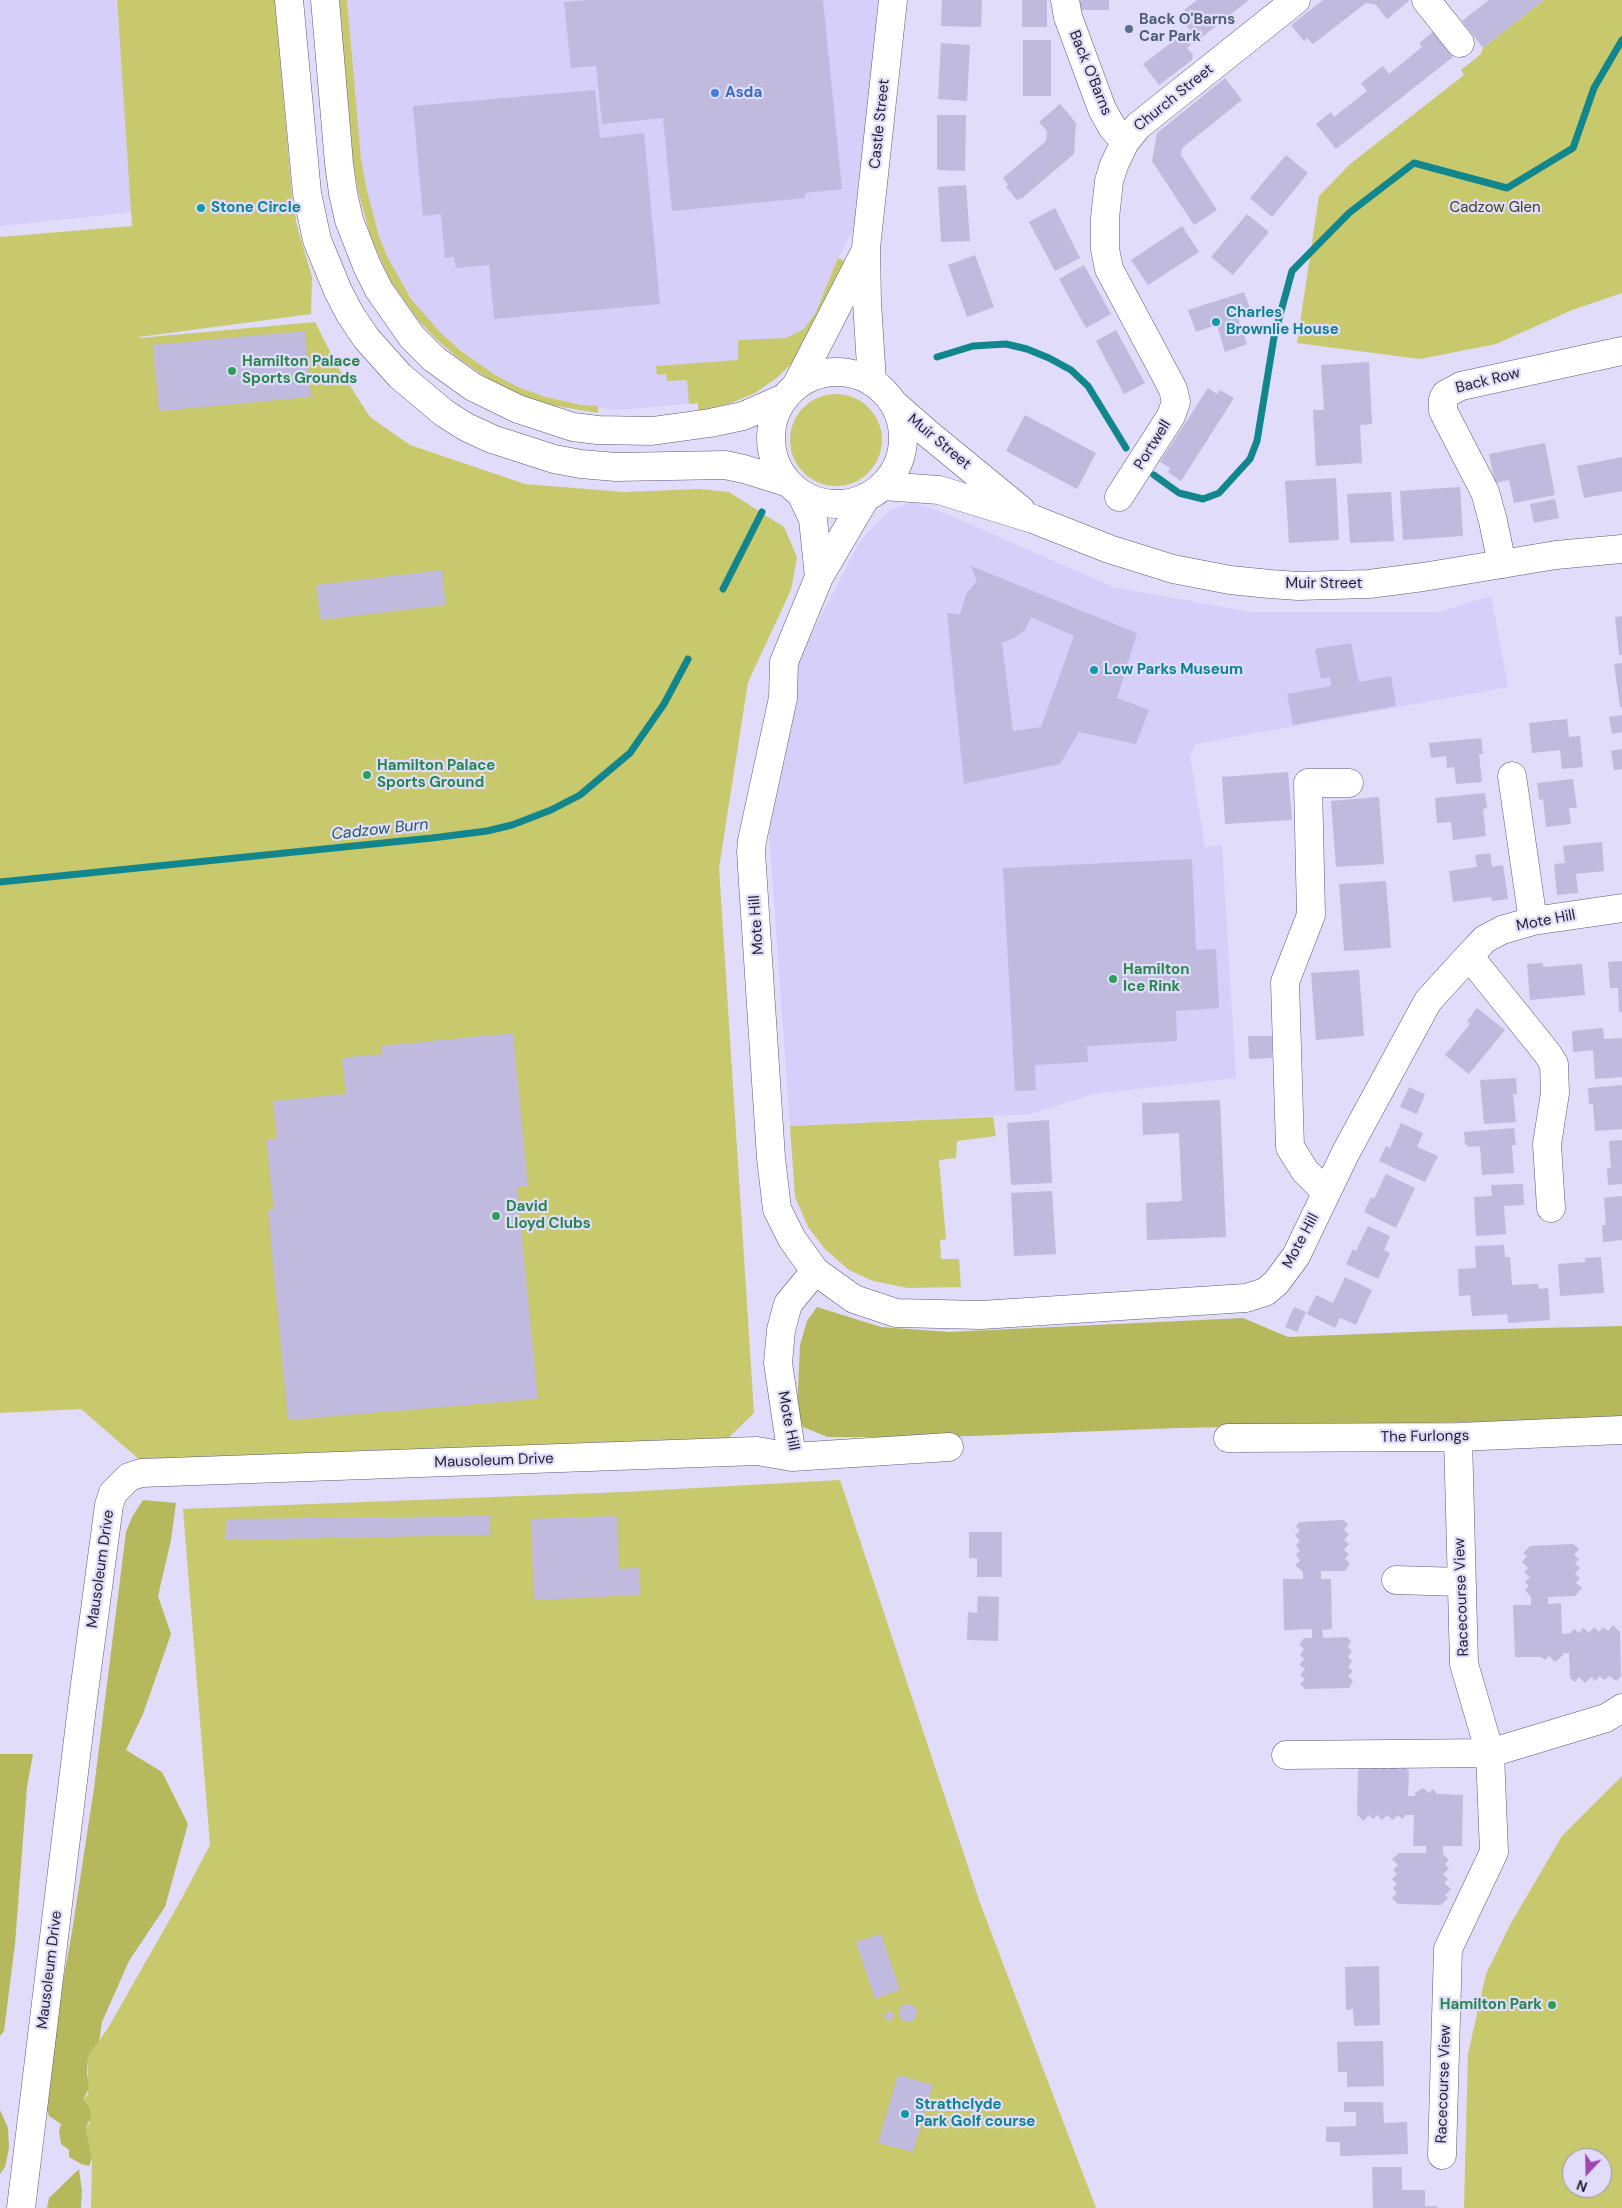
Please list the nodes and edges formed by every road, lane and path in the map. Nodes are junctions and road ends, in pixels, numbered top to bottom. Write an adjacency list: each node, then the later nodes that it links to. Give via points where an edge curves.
1 (289, 0): 15 (street, via 306,193 317,240 350,314 366,338 400,376 466,427 554,459 616,466 725,465)
2 (325, 0): 13 (street, via 338,163 349,220 379,290 406,330 434,359 473,387 518,410 573,427 598,430 652,431 710,423 743,416)
3 (893, 0): 9 (street, Castle Street)
4 (1065, 0): 8 (street, Back O'Barns, via 1066,13 1107,118)
5 (1296, 0): 8 (street, Church Street, via 1145,120)
6 (1431, 2): 7 (street)
7 (1460, 43)
8 (1125, 142): 12 (street, Church Street, via 1109,181 1105,249 1109,269)
9 (866, 248): 11 (street, Castle Street); 13 (street, Castle Street)
10 (1622, 351): 20 (street, Back Row, via 1455,387 1446,394 1443,411 1485,492)
11 (872, 382): 13 (street, via 857,375 825,373 810,378); 14 (street)
12 (1173, 389): 17 (street, Portwell, via 1174,411)
13 (790, 392): 15 (street, via 776,411 771,441 776,464)
14 (892, 402): 16 (street, via 899,415 903,446 892,474); 18 (street, Muir Street)
15 (795, 488): 16 (street, via 816,501 833,504 850,503); 21 (street, Mote Hill, via 812,519)
16 (874, 492): 18 (street, Muir Street, via 939,490); 21 (street, Mote Hill)
17 (1119, 497)
18 (1033, 519): 20 (street, Muir Street, via 1109,549 1173,569 1270,584 1370,584)
19 (1622, 549): 20 (street, Muir Street)
20 (1502, 564)
21 (819, 577): 29 (street, Mote Hill, via 784,662 783,698 751,852 777,1209 792,1239)
22 (1512, 776): 25 (street)
23 (1349, 783): 27 (street, via 1308,783 1311,916 1284,982 1290,1147 1305,1171)
24 (1622, 908): 25 (street, Mote Hill)
25 (1533, 921): 26 (street, Mote Hill, via 1485,939)
26 (1470, 956): 27 (street, Mote Hill, via 1428,1001); 28 (street, via 1554,1064 1555,1093 1548,1144)
27 (1326, 1192): 29 (street, Mote Hill, via 1286,1271 1264,1292 1246,1298 981,1315 896,1314 854,1299)
28 (1551, 1208)
29 (815, 1271): 34 (street, Mote Hill, via 788,1304 780,1330 778,1362)
30 (1622, 1430): 31 (street, The Furlongs)
31 (1458, 1437): 32 (street, The Furlongs); 36 (street, Racecourse View)
32 (1228, 1438)
33 (949, 1447): 34 (street, Mote Hill)
34 (792, 1456): 41 (street, Mausoleum Drive, via 757,1450 141,1473 120,1485 109,1505)
35 (1396, 1580): 36 (street)
36 (1461, 1582): 38 (street, Racecourse View, via 1464,1664)
37 (1622, 1708): 38 (street, via 1606,1718)
38 (1490, 1753): 39 (street); 40 (street, Racecourse View, via 1494,1852 1448,1949)
39 (1286, 1755)
40 (1442, 2154)
41 (21, 2208)

